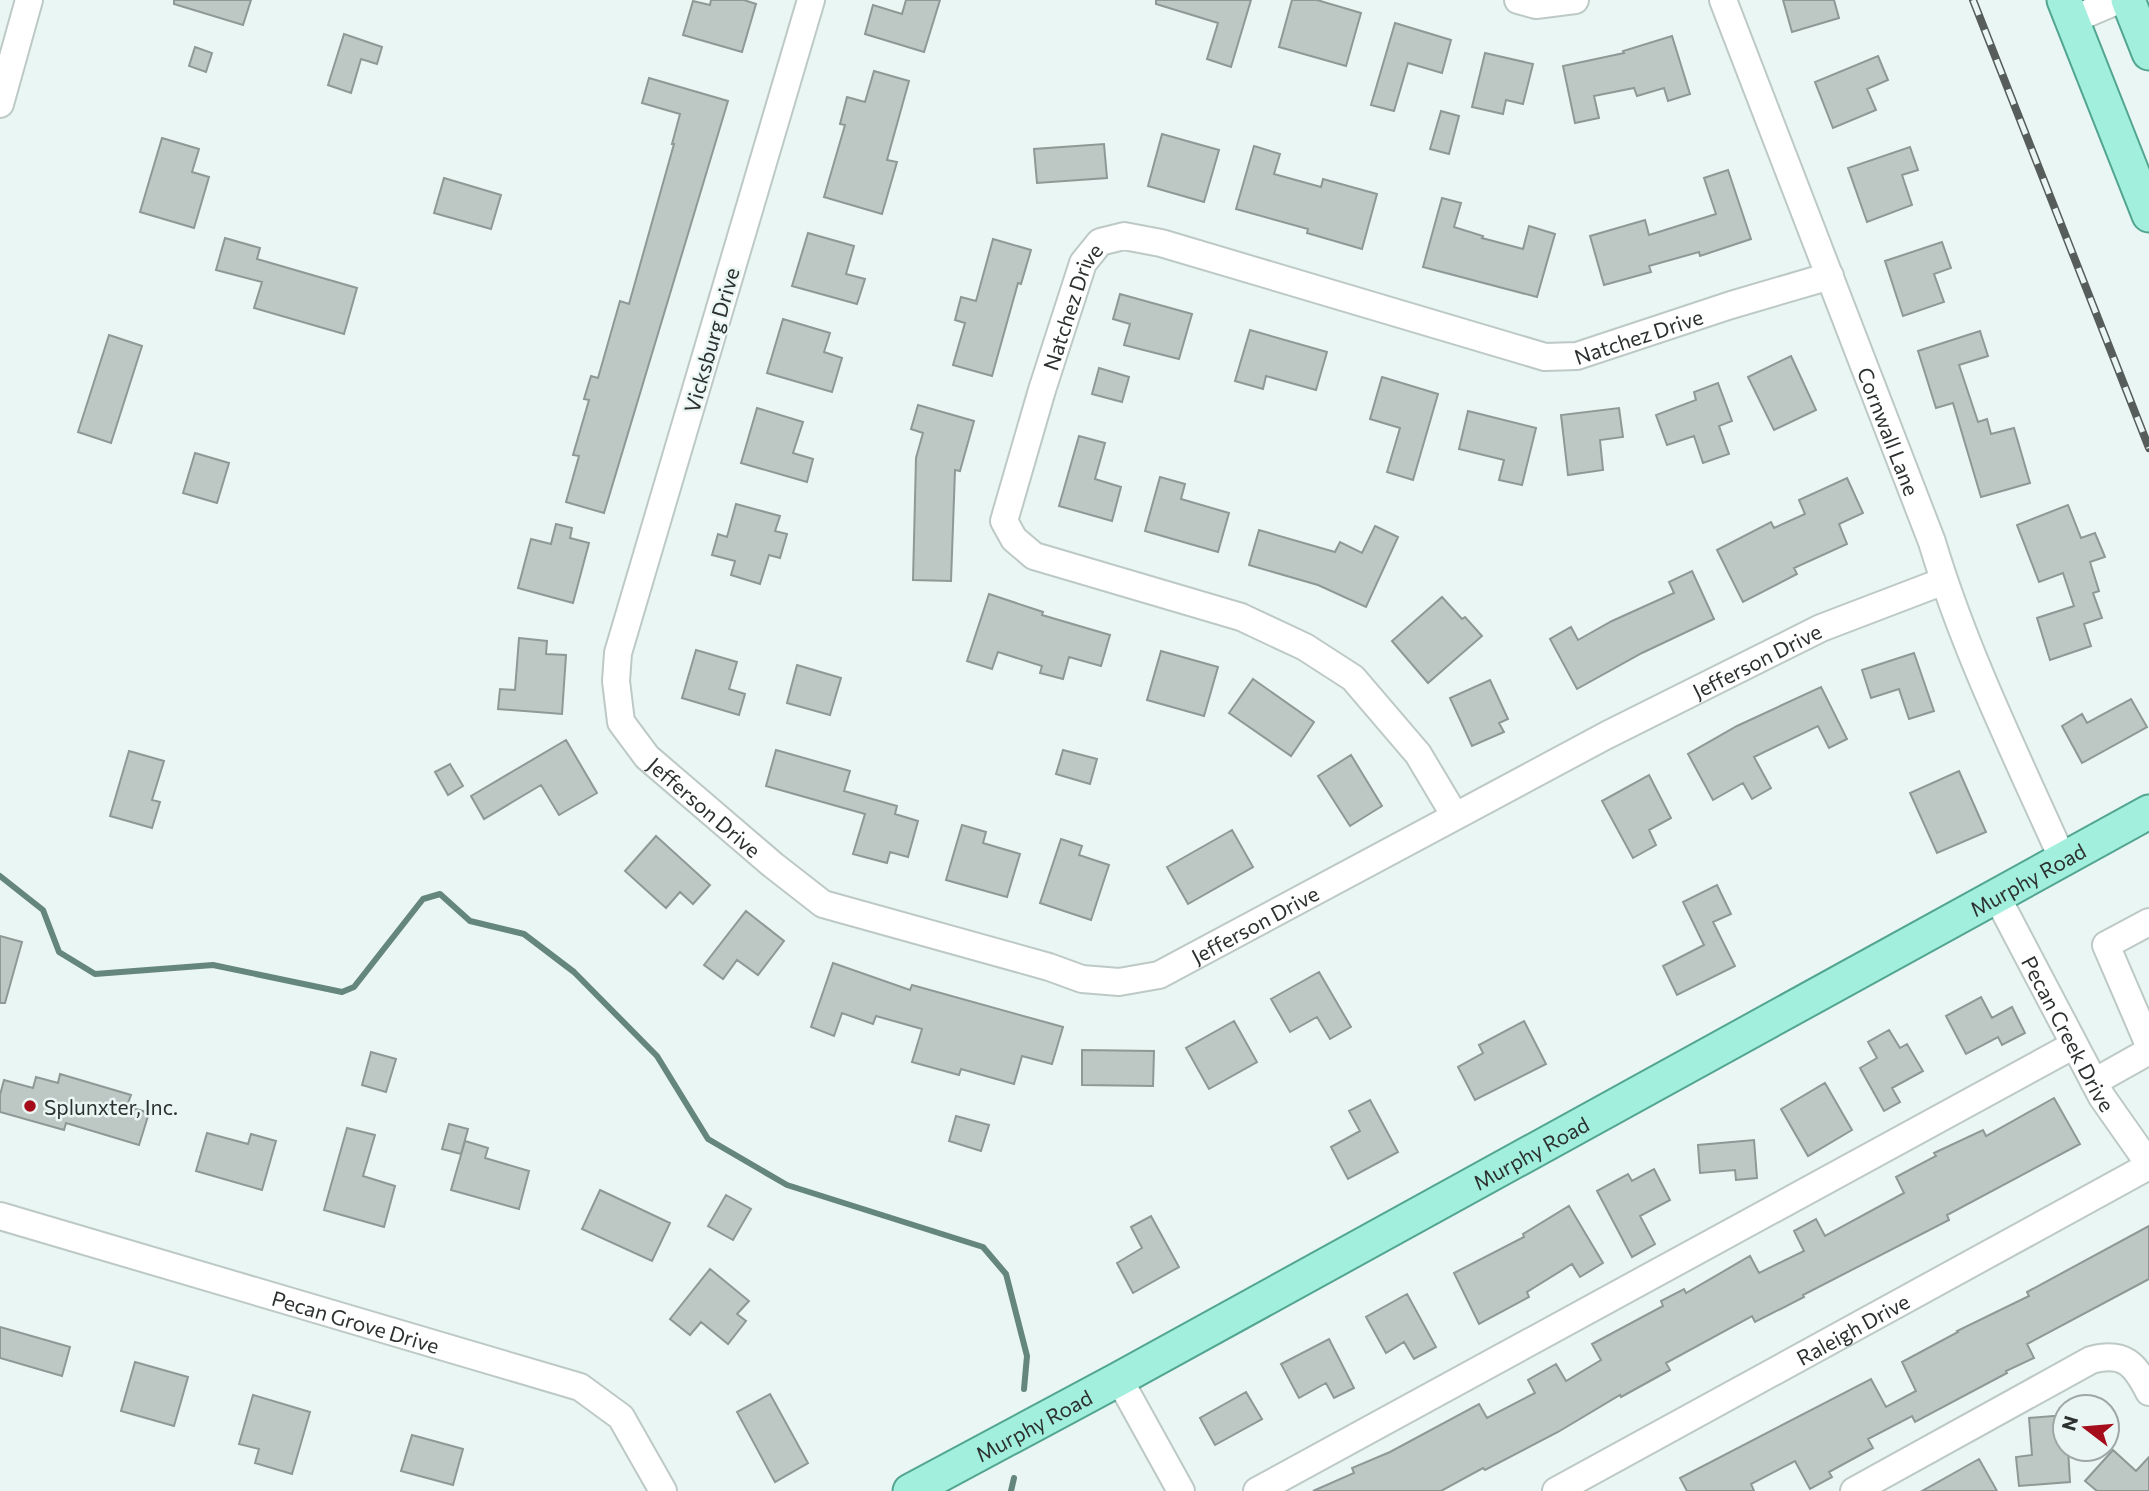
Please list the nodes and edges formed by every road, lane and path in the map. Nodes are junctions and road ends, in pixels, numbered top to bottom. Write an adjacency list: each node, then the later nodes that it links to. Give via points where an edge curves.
1 (29, 0): 10 (street)
2 (811, 0): 14 (street, Vicksburg Drive, via 618,653)
3 (1518, 0): 4 (street, via 1536,5)
4 (1575, 0)
5 (1723, 0): 12 (street, Cornwall Lane)
6 (2119, 0): 8 (street)
7 (2128, 0): 9 (main road)
8 (2068, 10): 11 (main road)
9 (2149, 53)
10 (0, 104)
11 (2149, 215)
12 (1830, 276): 13 (street, Cornwall Lane); 16 (street, Natchez Drive, via 1577,356 1545,356 1161,243 1124,236 1100,242 1083,263 1004,521 1013,539 1034,556 1241,617 1305,646 1353,678 1418,754)
13 (1944, 581): 16 (street, Jefferson Drive, via 1821,628); 17 (street, Cornwall Lane, via 1988,694)
14 (616, 681): 16 (street, Jefferson Drive, via 621,722 648,757 823,904 1082,979 1119,982 1159,975)
15 (2149, 812): 17 (main road, Murphy Road)
16 (1455, 816)
17 (2063, 860): 18 (main road, Murphy Road)
18 (1997, 897): 20 (street, Pecan Creek Drive); 26 (main road, Murphy Road)
19 (2149, 922): 21 (street, via 2106,945)
20 (2074, 1045): 23 (street, Pecan Creek Drive); 31 (street)
21 (2149, 1045)
22 (2149, 1051): 23 (street)
23 (2094, 1082): 24 (street, Pecan Creek Drive)
24 (2149, 1165): 32 (street, Raleigh Drive)
25 (0, 1216): 28 (street, Pecan Grove Drive, via 580,1387 621,1417)
26 (1119, 1379): 29 (main road, Murphy Road); 30 (street)
27 (2149, 1392): 33 (street, via 2138,1370 2124,1360 2106,1356 2091,1360)
28 (663, 1491)
29 (910, 1491)
30 (1181, 1491)
31 (1257, 1491)
32 (1556, 1491)
33 (1854, 1491)

